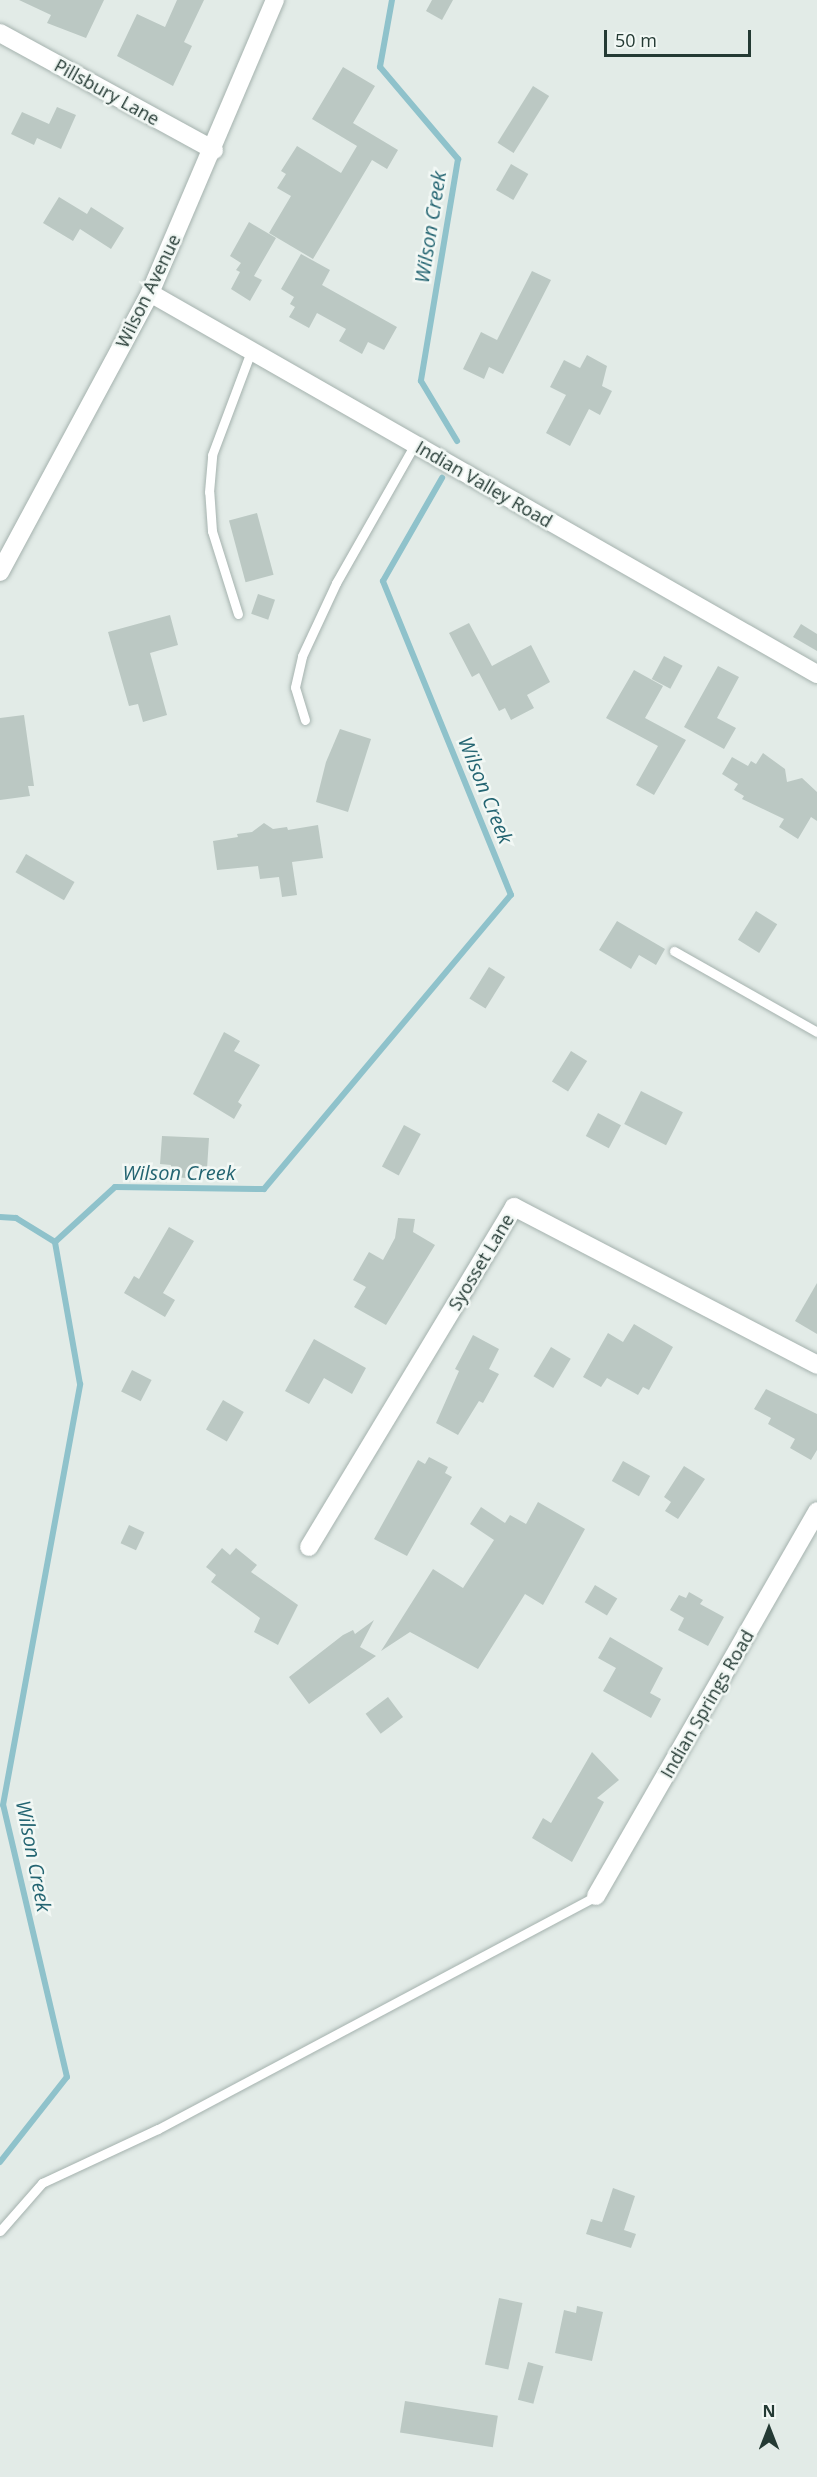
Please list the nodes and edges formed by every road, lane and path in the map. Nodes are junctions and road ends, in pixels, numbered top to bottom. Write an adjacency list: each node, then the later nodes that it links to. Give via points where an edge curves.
1 (275, 0): 3 (street, Wilson Avenue)
2 (0, 33): 3 (street, Pillsbury Lane)
3 (214, 150): 4 (street, Wilson Avenue)
4 (150, 293): 5 (street, Indian Valley Road); 7 (street, Wilson Avenue)
5 (251, 351): 6 (street, Indian Valley Road); 8 (lane, via 212,455 209,492 212,531)
6 (415, 444): 9 (street, Indian Valley Road); 10 (lane, via 336,583 302,656 295,687)
7 (0, 570)
8 (238, 614)
9 (817, 674)
10 (305, 720)
11 (674, 951): 12 (lane)
12 (817, 1032)
13 (817, 1365): 15 (street, Syosset Lane, via 514,1207)
14 (817, 1511): 16 (street, Indian Springs Road)
15 (309, 1547)
16 (596, 1896): 17 (lane, via 158,2129 42,2183)
17 (0, 2231)

